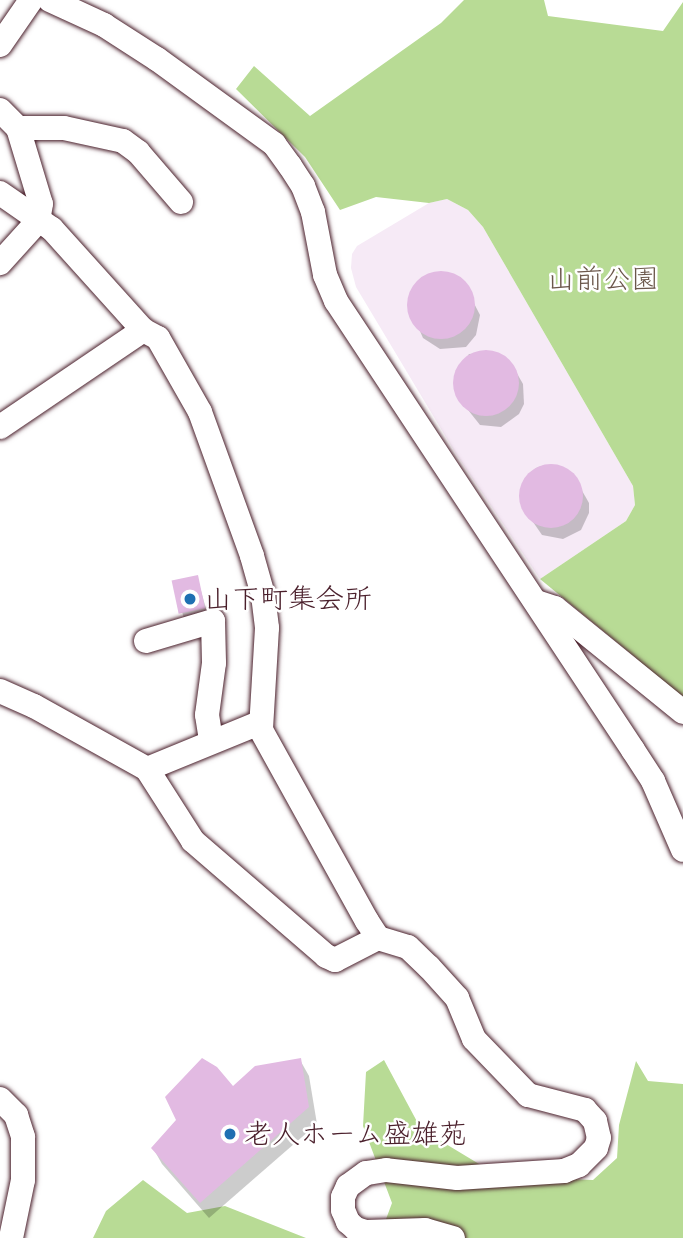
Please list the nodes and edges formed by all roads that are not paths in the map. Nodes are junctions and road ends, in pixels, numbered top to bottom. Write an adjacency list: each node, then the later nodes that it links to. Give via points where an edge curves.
1 (32, 0): 3 (street)
2 (50, 0): 12 (street, via 103,25 274,144 303,186 336,301)
3 (0, 45)
4 (0, 110): 5 (street)
5 (18, 128): 7 (street, via 64,128 123,141); 8 (street, via 41,204)
6 (0, 193): 8 (street)
7 (181, 202)
8 (38, 221): 9 (street); 10 (street, via 52,229)
9 (0, 263)
10 (143, 330): 11 (street); 16 (street, via 158,338 200,412 252,555 267,628)
11 (0, 427)
12 (535, 602): 15 (street, via 555,608); 19 (street, via 653,781)
13 (146, 641): 17 (street, via 213,621 214,663 207,715)
14 (0, 691): 18 (street)
15 (683, 712)
16 (260, 723): 17 (street); 20 (street)
17 (211, 741): 18 (street)
18 (147, 769): 20 (street, via 193,841 326,956 335,960)
19 (683, 850)
20 (378, 938): 23 (street, via 408,947 429,967 457,998 474,1040 528,1096 585,1110 595,1121 596,1148 579,1165 564,1171 457,1178 386,1170 366,1173 343,1196 343,1210 356,1229 425,1230)
21 (0, 1099): 22 (street, via 16,1115 23,1137 23,1180)
22 (11, 1238)
23 (453, 1238)

